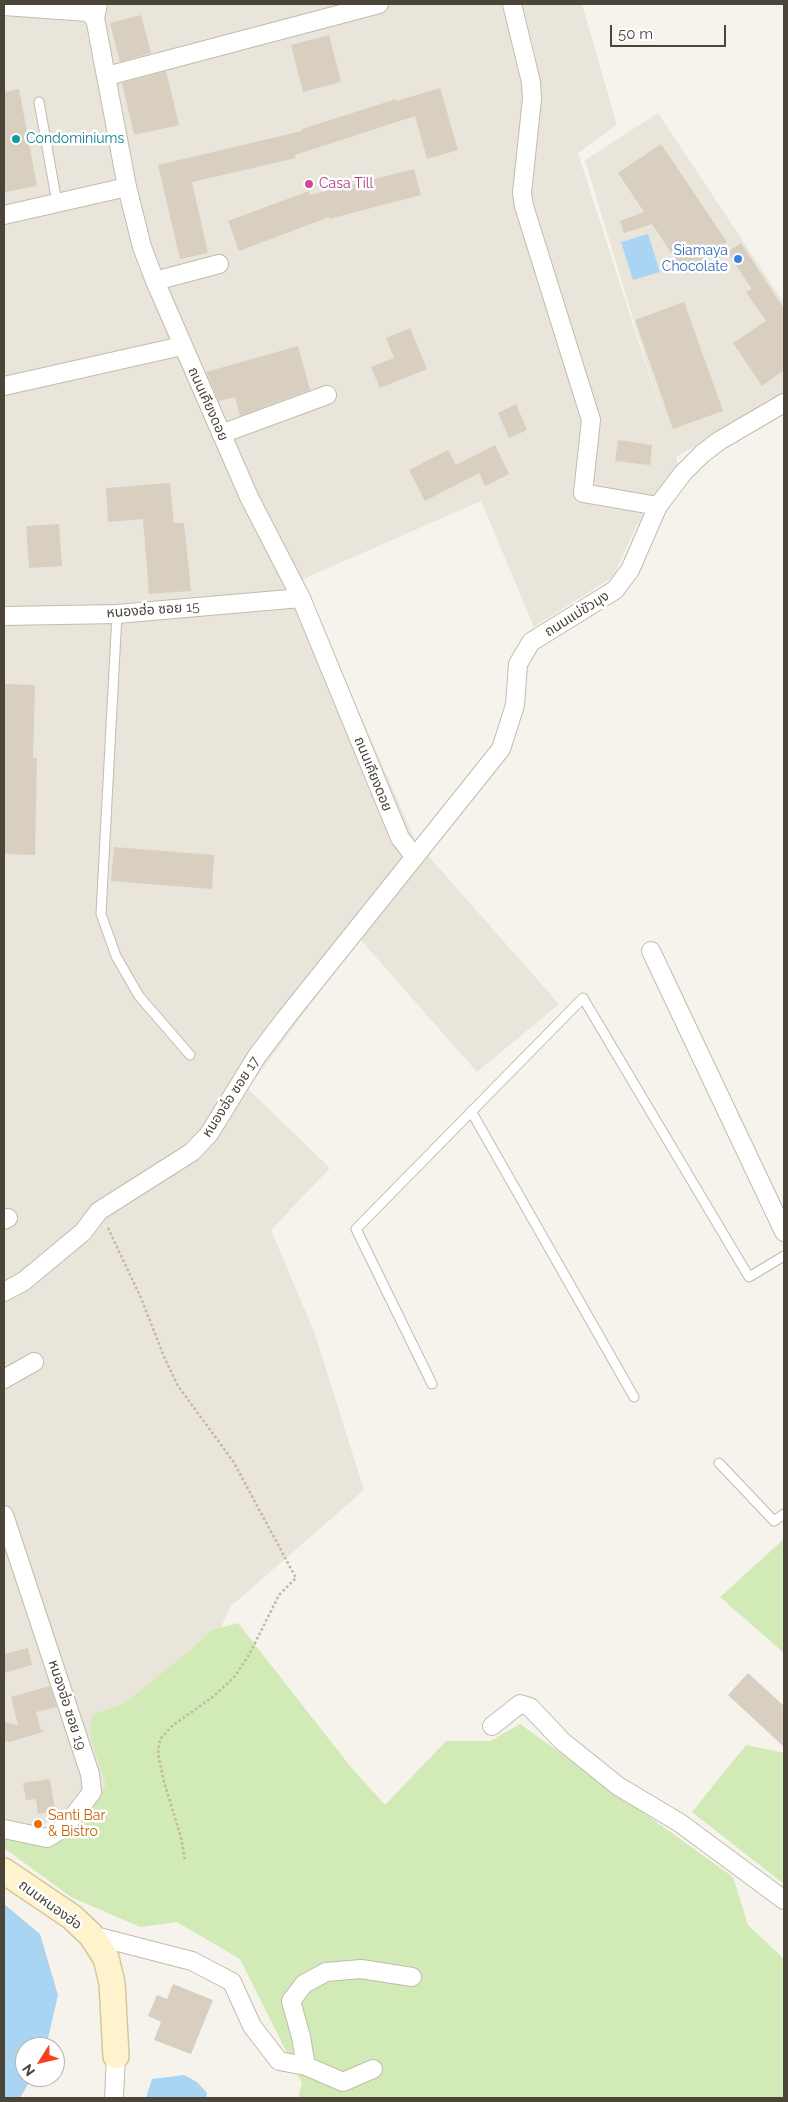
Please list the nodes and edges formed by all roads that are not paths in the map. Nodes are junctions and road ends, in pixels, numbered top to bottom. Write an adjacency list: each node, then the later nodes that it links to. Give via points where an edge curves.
1 (379, 4): 5 (street)
2 (512, 4): 17 (street, via 531,82 522,193 524,206 591,420 583,493)
3 (4, 6): 4 (street, ถนนเคียงดอย)
4 (97, 11): 5 (street, ถนนเคียงดอย)
5 (107, 76): 7 (street, ถนนเคียงดอย)
6 (39, 102): 8 (lane)
7 (127, 187): 8 (street); 11 (street, ถนนเคียงดอย, via 142,247)
8 (57, 203): 9 (street)
9 (4, 215)
10 (219, 264): 11 (street)
11 (155, 282): 12 (street, ถนนเคียงดอย)
12 (182, 346): 13 (street); 16 (street, ถนนเคียงดอย)
13 (4, 386)
14 (327, 395): 16 (street)
15 (784, 403): 17 (street, ถนนแม่ขัวมุง, via 702,454)
16 (221, 434): 18 (street, ถนนเคียงดอย)
17 (658, 506): 21 (street, ถนนแม่ขัวมุง, via 630,570 615,590 531,642 518,664 515,705 501,749)
18 (301, 598): 19 (street, หนองฮ่อ ซอย 15); 21 (street, ถนนเคียงดอย, via 400,838)
19 (117, 614): 20 (street, หนองฮ่อ ซอย 15); 23 (lane, via 101,914 116,956 139,996)
20 (4, 616)
21 (414, 857): 27 (street, หนองฮ่อ ซอย 17, via 262,1049 209,1134 192,1152 99,1211 75,1238 24,1281)
22 (651, 952): 25 (street)
23 (190, 1055)
24 (471, 1112): 26 (lane, via 584,998 749,1277); 30 (lane, via 356,1229); 31 (lane)
25 (784, 1232)
26 (784, 1256)
27 (4, 1292)
28 (34, 1362): 29 (street)
29 (4, 1379)
30 (432, 1384)
31 (634, 1397)
32 (719, 1463): 34 (lane, via 774,1521)
33 (4, 1514): 36 (street, หนองฮ่อ ซอย 19, via 90,1774 92,1792 66,1828 48,1838)
34 (784, 1514)
35 (492, 1726): 38 (street, via 520,1704 530,1707 562,1741 618,1786 680,1823)
36 (4, 1829)
37 (4, 1871): 39 (street, ถนนหนองฮ่อ, via 72,1917)
38 (784, 1900)
39 (91, 1935): 41 (street, ถนนหนองฮ่อ, via 106,1958 112,1983); 42 (street, via 192,1961 232,1982 252,2026 279,2061)
40 (412, 1977): 42 (street, via 361,1969 326,1972 304,1984 291,2001)
41 (116, 2056): 44 (street)
42 (306, 2066): 43 (street, via 343,2082)
43 (373, 2070)
44 (114, 2098)

